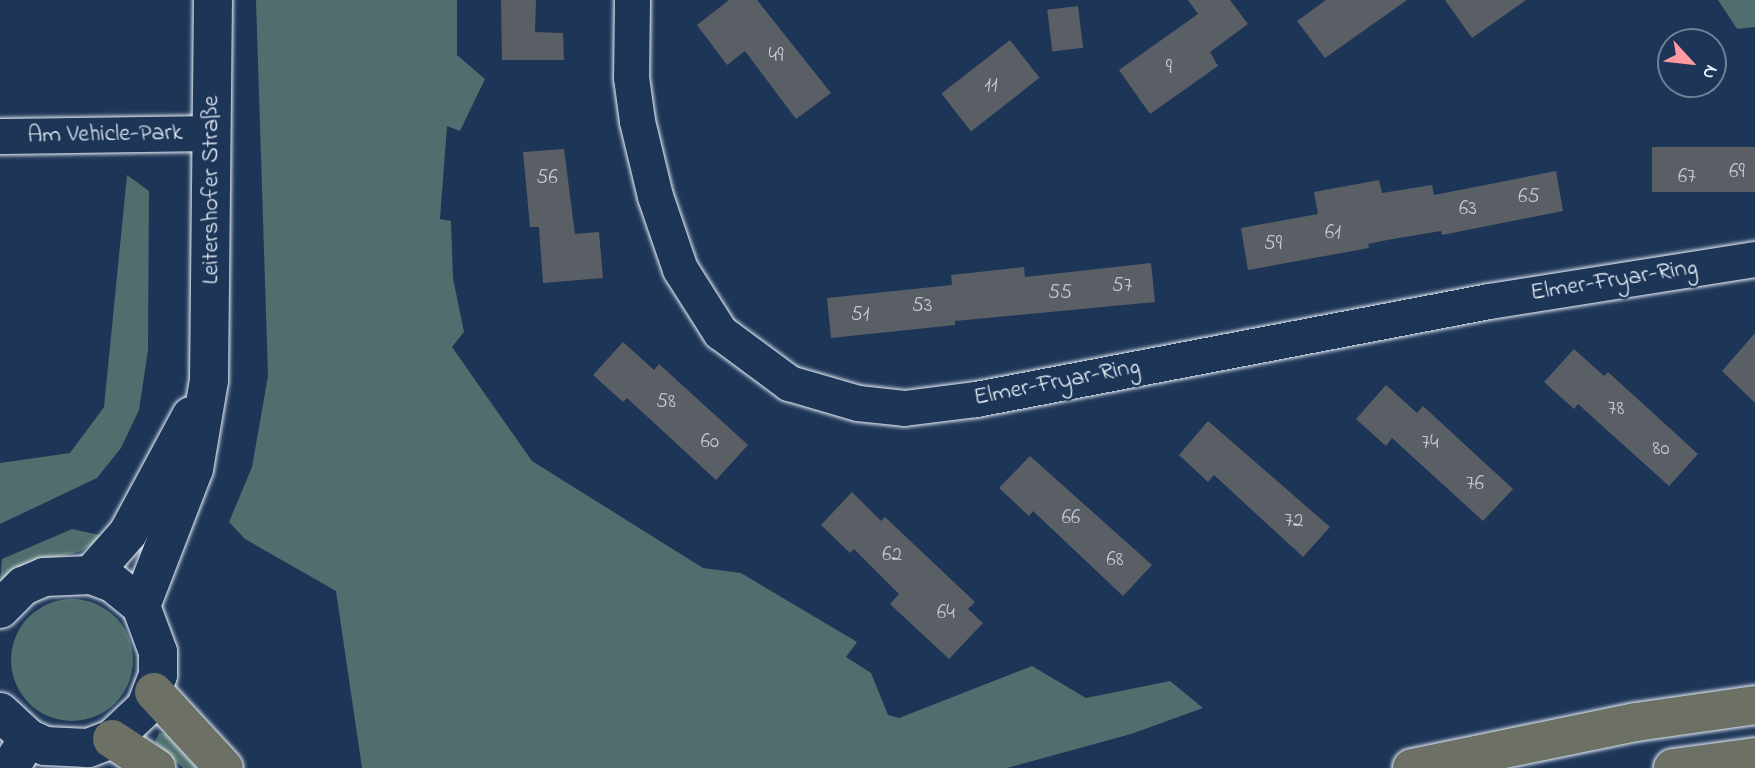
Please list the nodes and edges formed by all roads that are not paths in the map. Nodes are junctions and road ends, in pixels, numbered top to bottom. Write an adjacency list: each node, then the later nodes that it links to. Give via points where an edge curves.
1 (213, 0): 3 (street, Leitershofer Straße)
2 (632, 0): 5 (street, Elmer-Fryar-Ring, via 631,77 636,121 680,269 720,332 789,383 858,403 904,408 976,399 1489,301)
3 (211, 133): 4 (street, Am Vehicle-Park); 6 (street, Leitershofer Straße)
4 (0, 136)
5 (1755, 259)
6 (209, 380): 7 (street, Leitershofer Straße, via 128,533); 8 (street, Leitershofer Straße, via 194,469)
7 (91, 575): 8 (street, via 113,583); 9 (street, via 44,577 23,586)
8 (141, 606): 10 (street, via 159,652)
9 (0, 609)
10 (153, 692): 13 (street, via 132,725); 17 (highway)
11 (1755, 705): 18 (highway, via 1610,726)
12 (0, 712): 14 (street)
13 (112, 739): 14 (street, via 88,748); 16 (highway)
14 (19, 753)
15 (1755, 757): 19 (highway)
16 (156, 768)
17 (225, 768)
18 (1412, 768)
19 (1673, 768)

